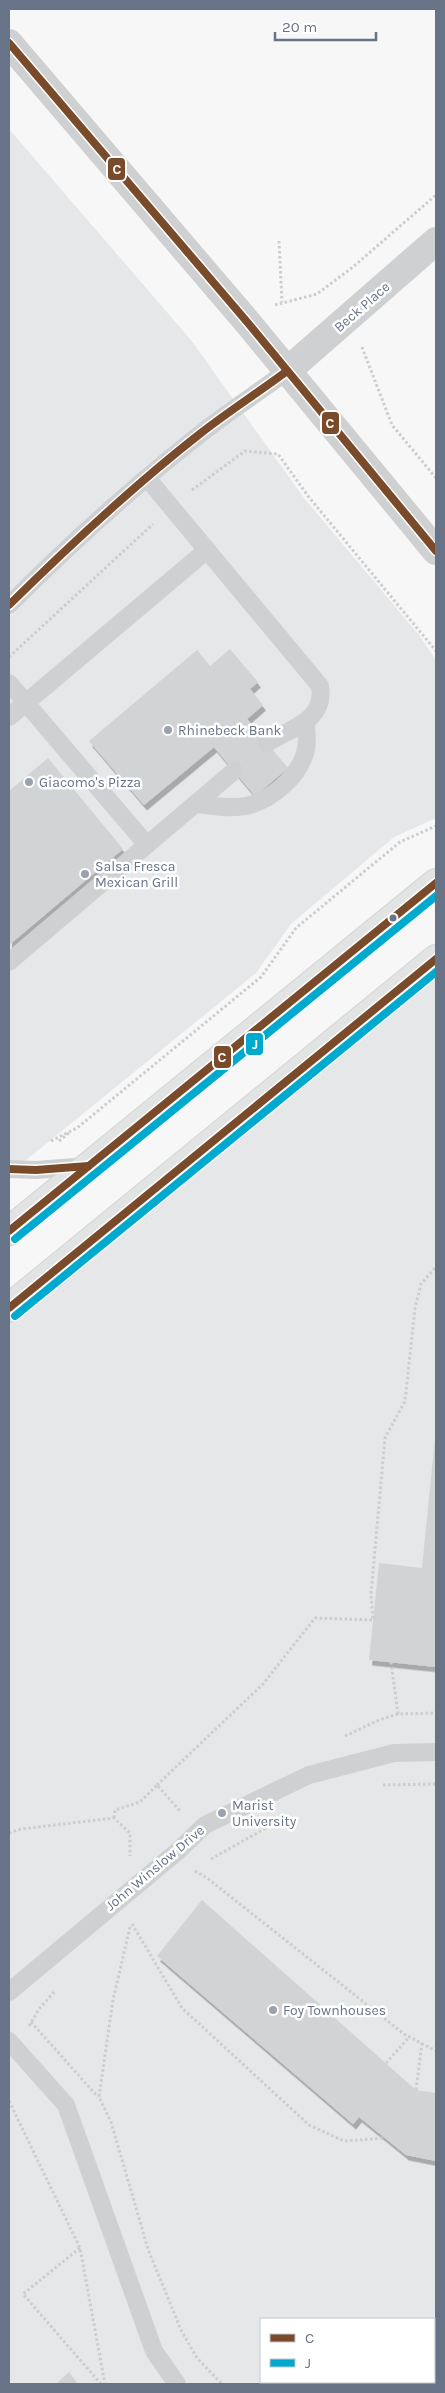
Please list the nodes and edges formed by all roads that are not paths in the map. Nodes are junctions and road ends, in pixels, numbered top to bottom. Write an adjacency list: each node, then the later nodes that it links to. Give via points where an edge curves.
1 (9, 43): 3 (street)
2 (436, 241): 3 (street, Beck Place)
3 (287, 371): 4 (lane); 6 (street)
4 (147, 478): 5 (lane); 7 (lane, via 70,545)
5 (206, 550): 9 (lane); 11 (lane, via 320,686 322,698 316,713)
6 (436, 551)
7 (9, 605)
8 (9, 683): 9 (lane)
9 (26, 702): 10 (lane); 15 (lane)
10 (9, 717)
11 (306, 722): 12 (lane); 14 (lane, via 307,748 302,763 292,777 265,799 246,806)
12 (267, 743)
13 (234, 771): 14 (lane)
14 (196, 804): 15 (lane)
15 (147, 845): 18 (lane)
16 (436, 883): 19 (highway)
17 (436, 959): 22 (highway)
18 (9, 962)
19 (88, 1166): 20 (lane); 21 (highway)
20 (9, 1169)
21 (9, 1231)
22 (9, 1308)
23 (436, 1752): 24 (lane, John Winslow Drive, via 394,1753 309,1775 205,1825)
24 (9, 1992)
25 (12, 2044): 26 (lane, via 66,2105 154,2351)
26 (177, 2384)

